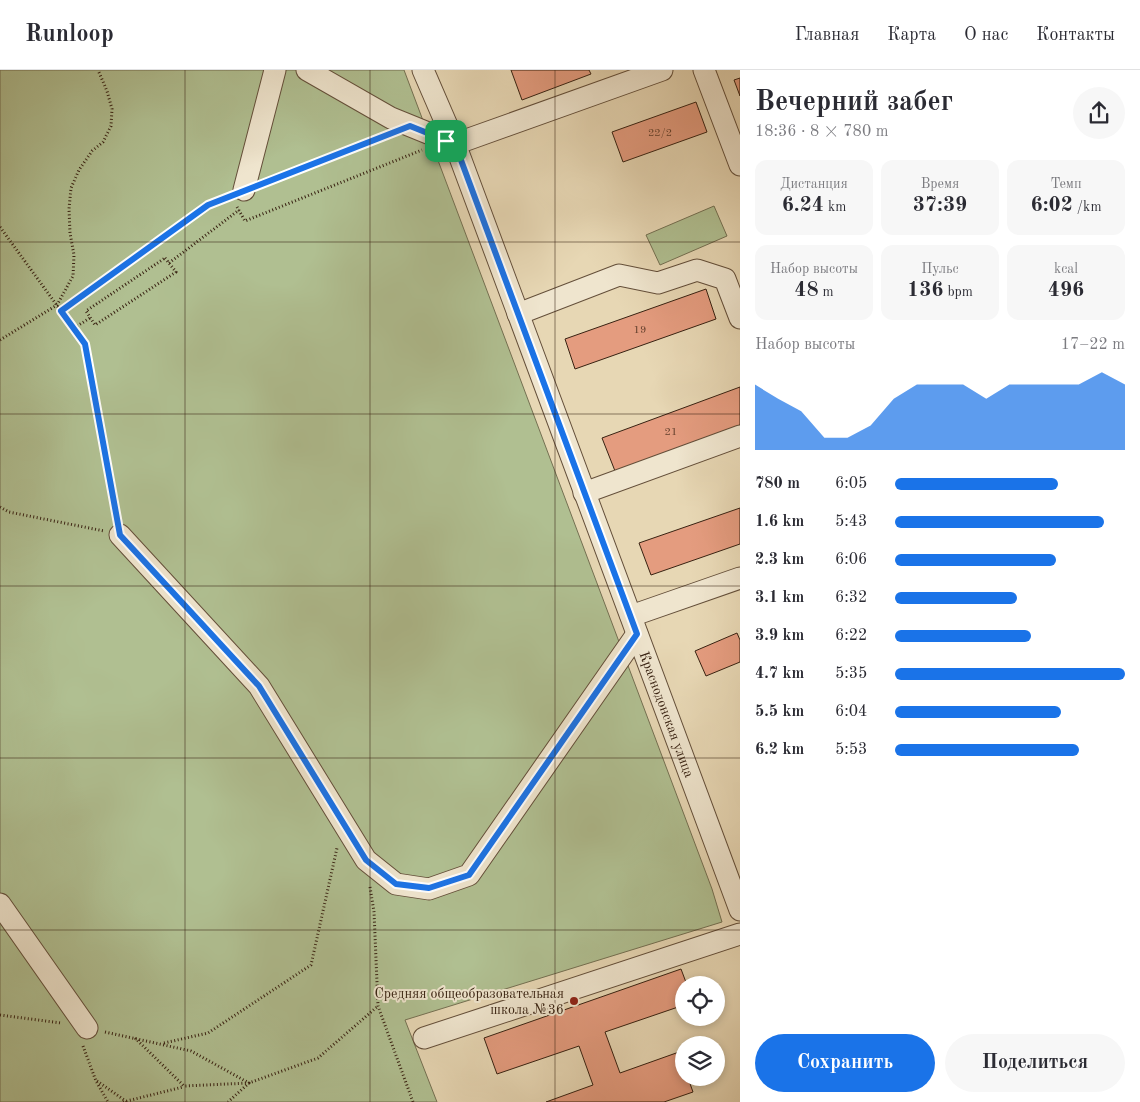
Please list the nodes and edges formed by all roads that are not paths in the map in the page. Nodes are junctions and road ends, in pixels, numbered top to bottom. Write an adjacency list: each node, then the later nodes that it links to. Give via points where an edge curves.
1 (275, 70): 8 (street)
2 (307, 70): 6 (street, via 391,118)
3 (423, 70): 6 (street, Краснодонская улица)
4 (662, 70): 6 (street)
5 (704, 70): 7 (street)
6 (450, 143): 9 (street, Краснодонская улица)
7 (740, 165)
8 (242, 200)
9 (518, 314): 10 (street, via 619,275 658,283 696,270 725,279); 12 (street, Краснодонская улица)
10 (740, 318)
11 (740, 436): 12 (street)
12 (584, 493): 15 (street, Краснодонская улица)
13 (120, 535): 15 (street, via 259,686 366,860 396,884 429,888 469,875)
14 (740, 578): 15 (street)
15 (634, 625): 17 (street, Краснодонская улица)
16 (0, 904): 19 (street)
17 (740, 907)
18 (740, 934): 20 (street)
19 (81, 1031)
20 (424, 1038)

